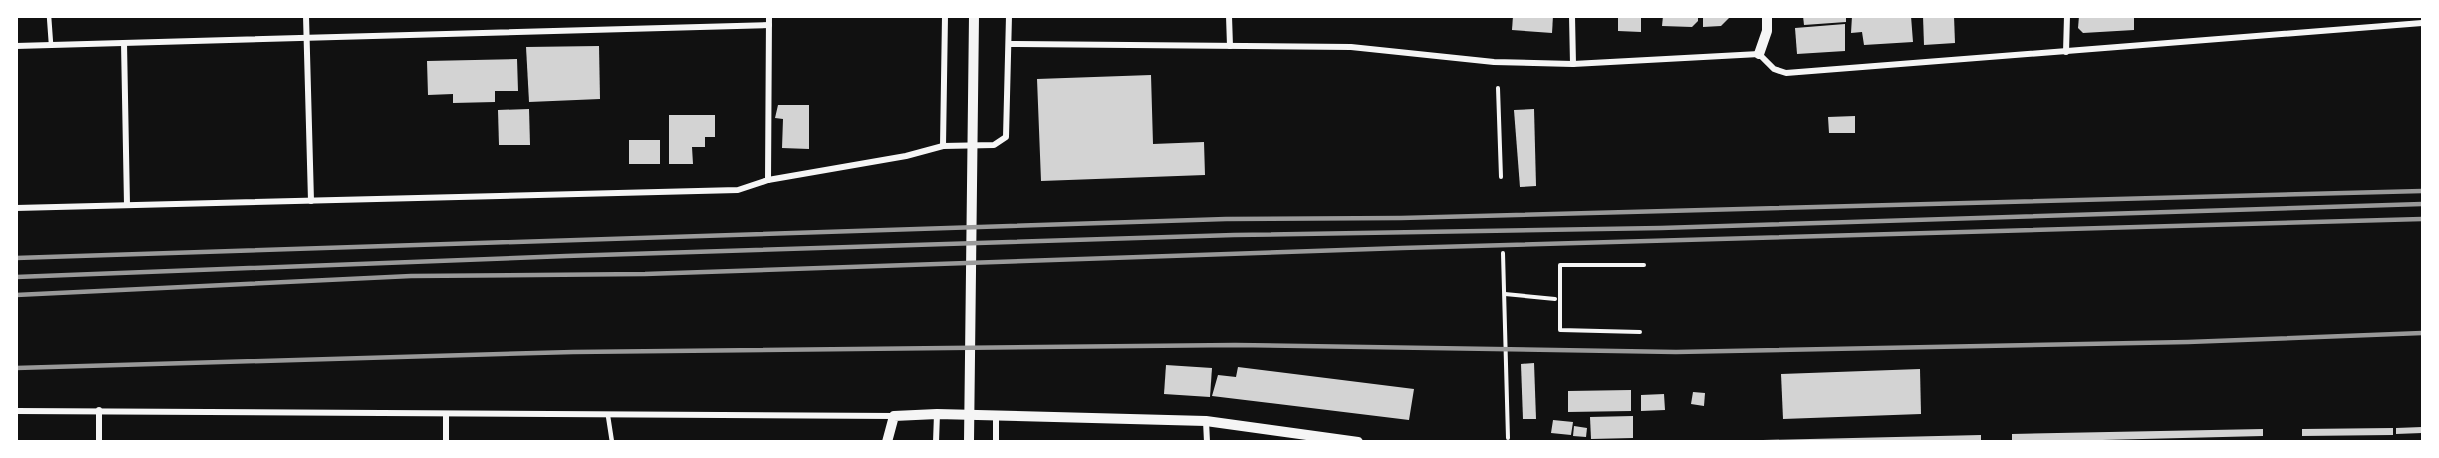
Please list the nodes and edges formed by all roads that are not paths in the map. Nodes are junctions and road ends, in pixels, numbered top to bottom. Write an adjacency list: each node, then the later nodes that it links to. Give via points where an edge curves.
1 (49, 16): 15 (lane)
2 (306, 16): 13 (street)
3 (769, 16): 12 (street)
4 (945, 16): 22 (street)
5 (974, 16): 40 (street)
6 (1009, 16): 16 (street)
7 (1229, 16): 18 (street)
8 (1572, 16): 21 (street)
9 (1767, 16): 20 (street, via 1767,31)
10 (2067, 16): 19 (street)
11 (2422, 23): 19 (street)
12 (769, 25): 13 (street); 23 (street)
13 (307, 39): 14 (street); 24 (street)
14 (124, 43): 15 (street); 25 (street)
15 (51, 44): 17 (street)
16 (1009, 44): 18 (street); 22 (street, via 1006,137 994,145)
17 (16, 46)
18 (1230, 46): 21 (street, via 1351,47 1494,62)
19 (2066, 52): 20 (street, via 1786,73 1774,69)
20 (1759, 54): 21 (street)
21 (1573, 63)
22 (943, 146): 23 (street)
23 (768, 180): 24 (street, via 738,190)
24 (311, 201): 25 (street)
25 (127, 205): 26 (street)
26 (16, 208)
27 (99, 410): 28 (street); 29 (street); 35 (street)
28 (16, 411)
29 (446, 414): 31 (street); 36 (street)
30 (937, 414): 32 (street); 33 (street); 39 (street)
31 (608, 416): 32 (street); 37 (lane)
32 (894, 416): 38 (street)
33 (996, 416): 34 (street); 41 (street)
34 (1206, 421): 42 (street); 43 (street)
35 (99, 441)
36 (446, 441)
37 (612, 441)
38 (887, 441)
39 (936, 441)
40 (969, 441)
41 (996, 441)
42 (1207, 441)
43 (1358, 441)

